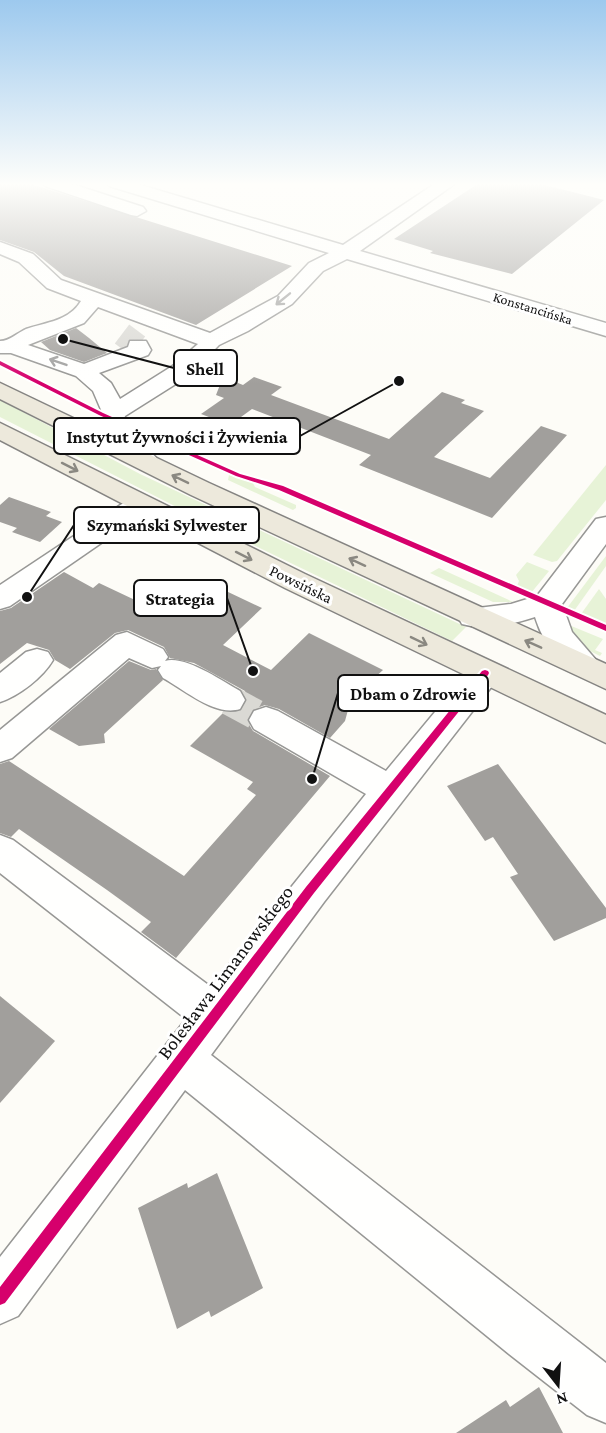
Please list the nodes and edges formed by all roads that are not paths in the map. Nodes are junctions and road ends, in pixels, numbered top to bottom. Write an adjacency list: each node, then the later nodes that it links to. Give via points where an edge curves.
1 (5, 250): 8 (street, via 26,258 54,284)
2 (339, 250): 4 (street, Konstancińska)
3 (349, 250): 4 (street)
4 (346, 252): 6 (street); 11 (street, Konstancińska)
5 (297, 260): 6 (street)
6 (316, 267): 12 (street, one-way to 12, via 285,300 241,327)
7 (118, 300): 12 (street, via 185,324)
8 (89, 306): 9 (street); 12 (street); 17 (street, via 171,339 181,348 175,360)
9 (67, 324): 10 (street, via 96,321); 13 (street)
10 (116, 329)
11 (606, 330)
12 (204, 339): 17 (street, via 207,349 193,362)
13 (3, 341): 15 (street, one-way to 13)
14 (138, 346): 15 (street, via 140,350)
15 (84, 371): 17 (street)
16 (0, 390): 19 (main road)
17 (111, 404): 19 (street, via 111,422)
18 (0, 429): 20 (main road, Powsińska, one-way to 20)
19 (148, 463): 24 (main road, one-way to 19)
20 (140, 504): 22 (street); 26 (main road, Powsińska, one-way to 26)
21 (606, 525): 23 (street)
22 (0, 599)
23 (547, 603): 24 (street, via 512,614); 27 (street, via 555,630 574,656)
24 (473, 617): 27 (main road, one-way to 24)
25 (37, 660): 28 (street)
26 (485, 673): 31 (main road, Powsińska); 33 (street, Bolesława Limanowskiego)
27 (596, 673)
28 (0, 690)
29 (229, 700): 32 (street, via 127,643)
30 (266, 720): 33 (street)
31 (606, 730)
32 (0, 749)
33 (390, 790): 35 (street, Bolesława Limanowskiego)
34 (0, 852): 35 (street)
35 (214, 1015): 36 (street, Bolesława Limanowskiego)
36 (181, 1059): 37 (street, Bolesława Limanowskiego); 38 (street)
37 (0, 1298)
38 (606, 1396)

